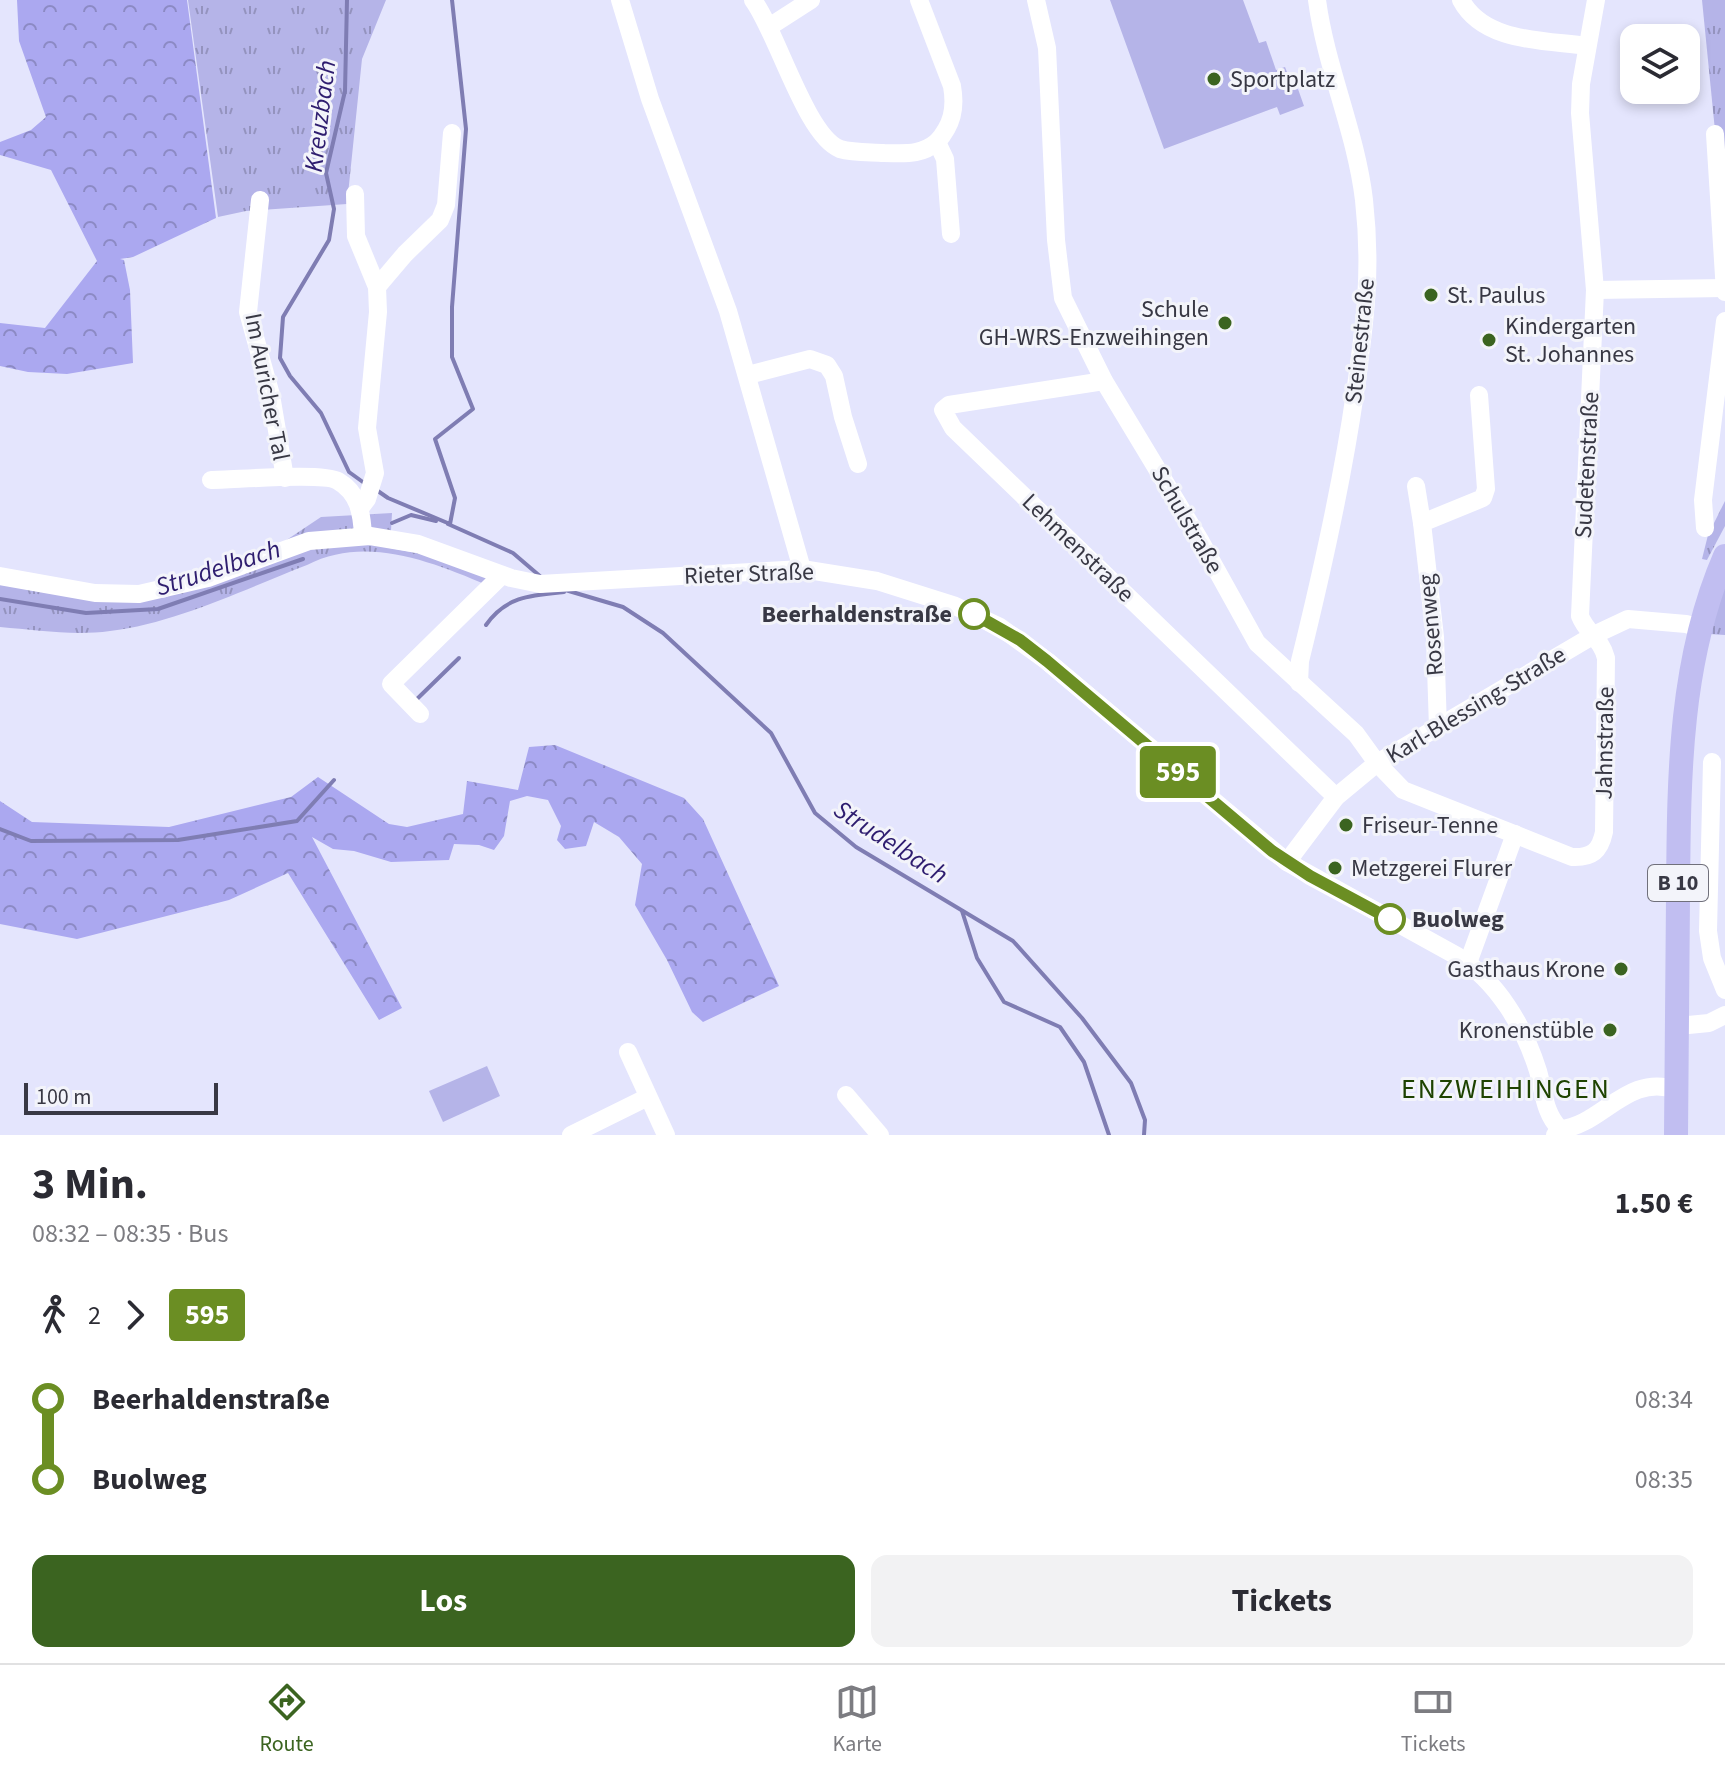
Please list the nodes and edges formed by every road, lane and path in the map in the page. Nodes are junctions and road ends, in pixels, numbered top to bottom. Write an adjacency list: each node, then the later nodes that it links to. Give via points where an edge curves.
1 (620, 0): 21 (street)
2 (753, 0): 9 (street)
3 (811, 0): 9 (street)
4 (919, 0): 13 (street, via 955,101 953,116)
5 (1036, 0): 22 (street, Schulstraße, via 1047,48 1058,273 1063,298)
6 (1317, 0): 38 (street, Steinestraße, via 1359,162 1368,302 1349,440)
7 (1461, 0): 10 (street, via 1484,27)
8 (1596, 0): 10 (street, Sudetenstraße)
9 (769, 27): 13 (street, via 828,141 858,152 914,153)
10 (1587, 46): 18 (street, Sudetenstraße, via 1580,113)
11 (452, 133): 17 (street, via 440,220)
12 (1715, 134): 19 (street)
13 (937, 142): 16 (street, via 945,159)
14 (355, 194): 17 (street, via 356,236)
15 (260, 200): 25 (street, Im Auricher Tal, via 248,312 271,395)
16 (951, 234)
17 (377, 287): 28 (street, via 367,428 375,473)
18 (1595, 290): 19 (street); 37 (street, Sudetenstraße, via 1580,616)
19 (1725, 290)
20 (1725, 321): 30 (street, via 1704,485)
21 (748, 375): 24 (street, via 810,359 827,365); 33 (street)
22 (1104, 381): 38 (street, Schulstraße, via 1257,643); 43 (street, Lehmenstraße, via 943,410 953,428)
23 (1479, 395): 29 (street, via 1483,498)
24 (858, 464)
25 (285, 478): 26 (street); 28 (street, via 333,479)
26 (211, 480)
27 (1416, 486): 29 (street, Rosenweg)
28 (364, 503): 31 (street)
29 (1422, 523): 40 (street, Rosenweg, via 1435,637)
30 (1705, 528)
31 (363, 536): 34 (street, Rieter Straße, via 418,544); 35 (street, Rieter Straße, via 309,541 208,578 139,594 95,593)
32 (1725, 556): 36 (main road, B 10)
33 (802, 569): 34 (street, Rieter Straße, via 563,584); 46 (street, Rieter Straße, via 907,589 1000,627)
34 (502, 575): 39 (street, via 391,684)
35 (0, 576)
36 (1701, 628): 37 (street, Karl-Blessing-Straße, via 1628,619); 50 (main road, B 10, via 1689,683 1681,767)
37 (1594, 635): 40 (street, Karl-Blessing-Straße); 45 (street, Jahnstraße, via 1606,658 1604,832)
38 (1299, 683): 42 (street, Schulstraße, via 1363,742)
39 (413, 707)
40 (1438, 728): 42 (street, Karl-Blessing-Straße)
41 (1712, 762): 48 (street, via 1708,931)
42 (1377, 763): 43 (street, Karl-Blessing-Straße); 44 (street, Schulstraße, via 1403,790)
43 (1336, 797): 46 (street, Karl-Blessing-Straße)
44 (1515, 834): 45 (street, Schulstraße, via 1572,857); 47 (street)
45 (1595, 854)
46 (1287, 862): 47 (street, Rieter Straße)
47 (1468, 963): 55 (street, Rieter Straße, via 1494,987 1514,1019)
48 (1725, 990)
49 (1725, 1015): 50 (street, via 1709,1023)
50 (1678, 1026): 52 (main road, B 10)
51 (628, 1052): 54 (street)
52 (1676, 1090): 55 (street, via 1659,1086 1621,1097); 59 (main road, B 10)
53 (846, 1095): 58 (street)
54 (648, 1097): 56 (street); 57 (street)
55 (1557, 1132)
56 (571, 1135)
57 (666, 1135)
58 (880, 1135)
59 (1676, 1135)

